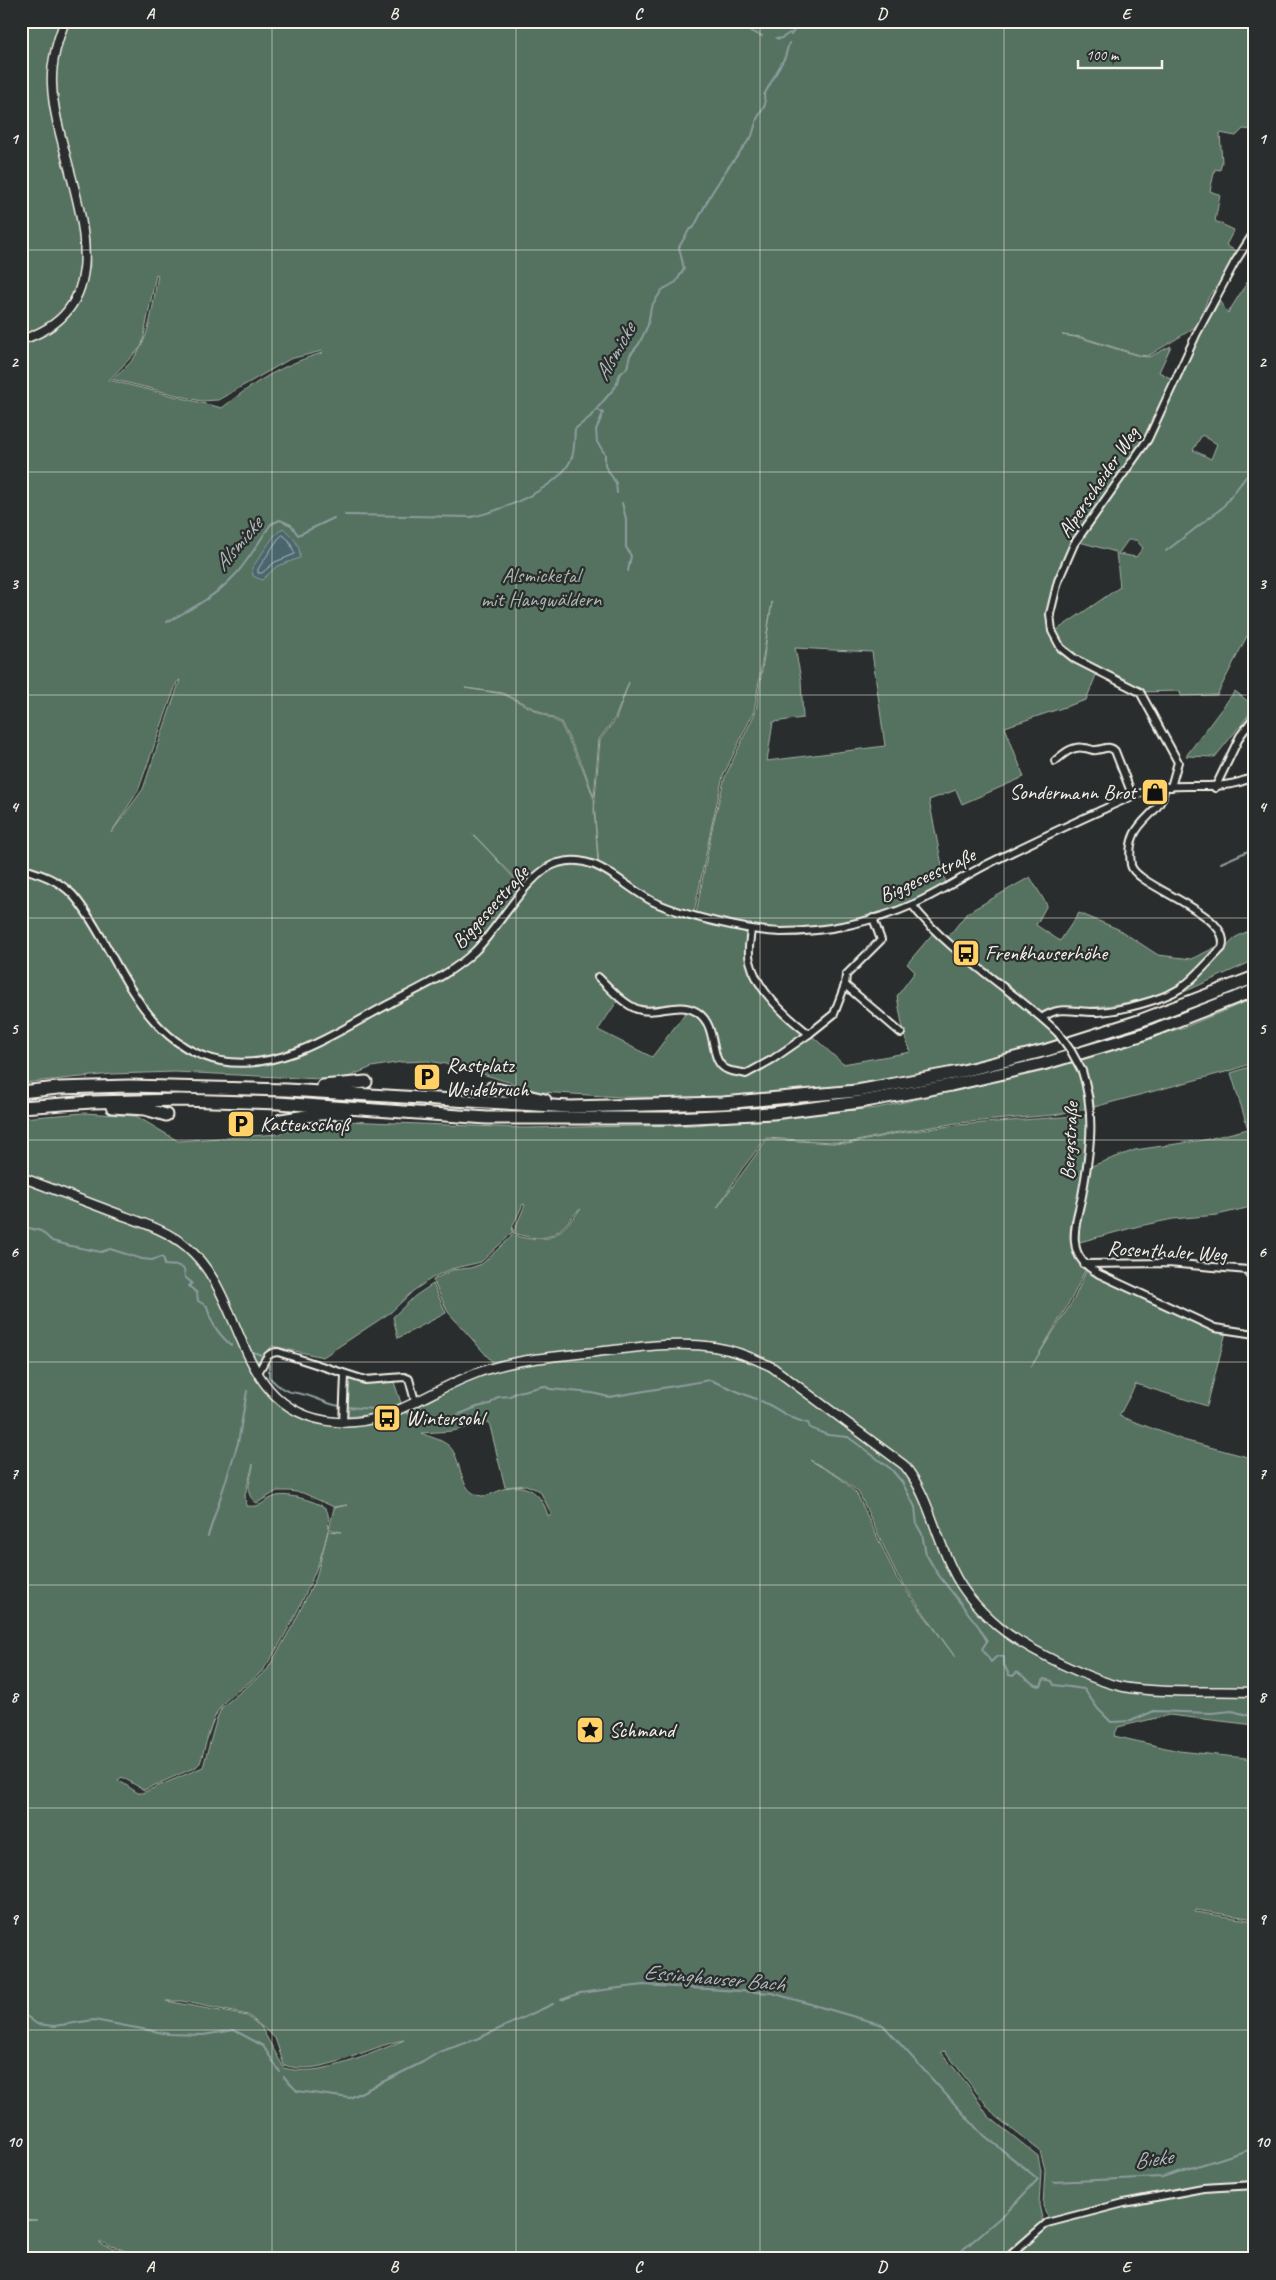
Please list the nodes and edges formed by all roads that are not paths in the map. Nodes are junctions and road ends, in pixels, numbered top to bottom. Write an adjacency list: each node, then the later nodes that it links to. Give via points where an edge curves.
1 (65, 21): 3 (street, via 54,57 52,85 84,232 84,276 74,299 58,320)
2 (1255, 231): 7 (street, Alperscheider Weg, via 1203,323 1148,439 1074,544 1058,581 1050,614 1052,631 1062,648 1075,659 1140,692 1178,762)
3 (21, 340)
4 (1255, 716): 8 (street, via 1240,736)
5 (1056, 761): 9 (street, via 1065,752 1078,747 1094,750 1112,748)
6 (1255, 776): 8 (street, Biggeseestraße)
7 (1167, 787): 8 (street, Biggeseestraße); 9 (street, Biggeseestraße); 18 (street, Alperscheider Weg, via 1160,804 1134,832 1131,866 1139,878 1188,904 1217,928 1223,938 1222,948 1181,988 1164,996 1098,1012 1057,1010)
8 (1215, 788)
9 (1133, 797): 11 (street, Biggeseestraße, via 1047,834)
10 (21, 868): 13 (street, Biggeseestraße, via 51,877 71,894 88,914 135,998 156,1025 179,1044 220,1061 263,1061 284,1056 329,1037 433,982 475,951 525,889 550,865 563,861 578,860 598,866 656,903)
11 (912, 905): 12 (street, Biggeseestraße); 18 (street, Bergstraße, via 942,939)
12 (873, 918): 13 (street, Biggeseestraße, via 823,929); 16 (street, via 881,940 846,975)
13 (750, 930): 20 (street, via 750,962 761,986)
14 (598, 977): 20 (street, via 636,1008 645,1011 689,1008 698,1013 710,1026 718,1063 726,1070 746,1074)
15 (1255, 977): 26 (highway, via 1139,1021 1047,1050 959,1072 857,1091 723,1103)
16 (846, 985): 19 (street); 20 (street, via 834,1014)
17 (1255, 990): 28 (highway, via 1141,1036 960,1083 860,1102 773,1113 675,1118 487,1118)
18 (1042, 1018): 32 (street, Bergstraße, bridge, via 1071,1051 1082,1071 1090,1097 1090,1137 1074,1240)
19 (901, 1033)
20 (809, 1034)
21 (366, 1082): 23 (highway)
22 (492, 1088): 26 (highway)
23 (287, 1090): 24 (highway, via 129,1086); 26 (highway)
24 (21, 1092)
25 (92, 1102): 27 (highway); 28 (highway, via 225,1100); 29 (highway)
26 (570, 1106)
27 (21, 1107)
28 (374, 1110): 30 (highway)
29 (166, 1115)
30 (281, 1120)
31 (21, 1177): 36 (street, via 153,1227 186,1246 212,1275)
32 (1084, 1264): 33 (street, Rosenthaler Weg, via 1168,1263 1248,1270); 34 (street, via 1215,1328)
33 (1255, 1284)
34 (1255, 1334)
35 (345, 1375): 36 (street, via 274,1352 267,1356); 37 (street, via 365,1380 409,1378); 38 (street)
36 (259, 1376): 38 (street, via 278,1399 305,1416)
37 (415, 1401): 38 (street, via 376,1419); 39 (street, via 491,1367 523,1361 670,1345 695,1345 735,1352 772,1368 904,1465 922,1494 940,1546 958,1581 1000,1628 1081,1673 1128,1688)
38 (343, 1423)
39 (1255, 1692)
40 (1255, 2185): 41 (street, via 1194,2189 1047,2223)
41 (1006, 2259)

